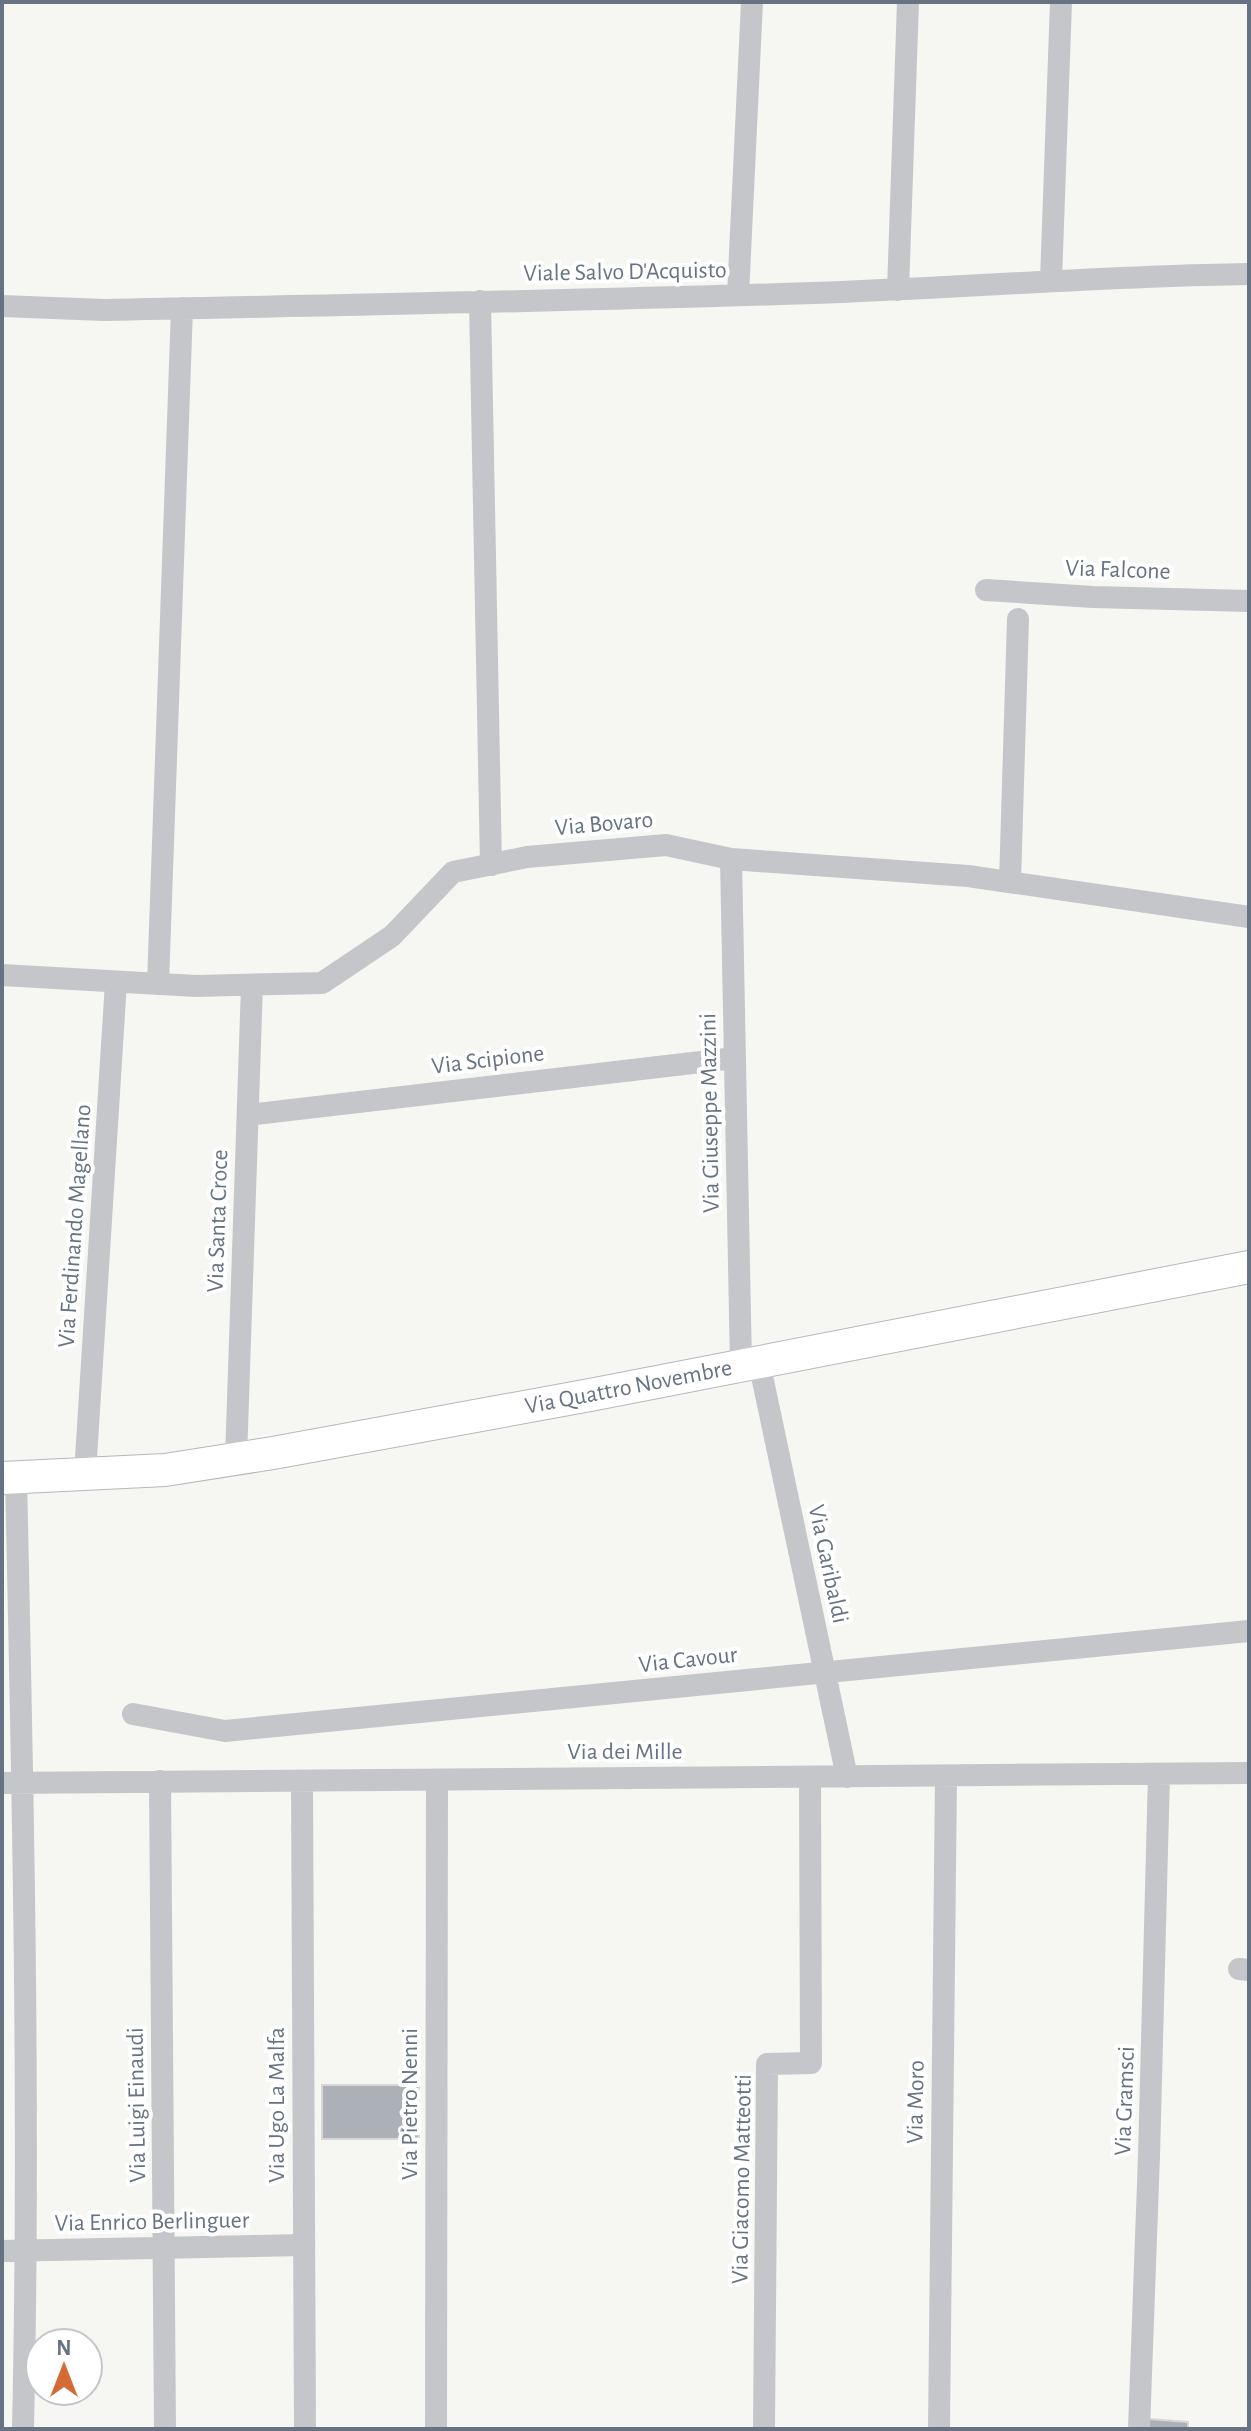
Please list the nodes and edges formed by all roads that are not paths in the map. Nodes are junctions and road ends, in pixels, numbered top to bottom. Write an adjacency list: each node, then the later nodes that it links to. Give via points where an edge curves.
1 (752, 2): 7 (street)
2 (908, 2): 6 (street)
3 (1061, 2): 5 (street)
4 (1249, 274): 5 (street, Viale Salvo D'Acquisto)
5 (1051, 280): 6 (street, Viale Salvo D'Acquisto)
6 (898, 290): 7 (street, Viale Salvo D'Acquisto)
7 (738, 295): 8 (street, Viale Salvo D'Acquisto)
8 (480, 301): 10 (street, Viale Salvo D'Acquisto); 15 (street)
9 (2, 306): 10 (street, Viale Salvo D'Acquisto)
10 (182, 308): 20 (street)
11 (986, 590): 12 (street, Via Falcone)
12 (1249, 601)
13 (1018, 619): 16 (street)
14 (731, 859): 15 (street, Via Bovaro, via 666,845); 16 (street, Via Bovaro); 22 (street, Via Giuseppe Mazzini)
15 (491, 865): 21 (street, Via Bovaro, via 453,872 392,936 322,983)
16 (1010, 882): 17 (street, Via Bovaro)
17 (1249, 917)
18 (2, 975): 19 (street, Via Bovaro)
19 (116, 982): 20 (street, Via Bovaro); 27 (street, Via Ferdinando Magellano)
20 (158, 984): 21 (street, Via Bovaro)
21 (252, 985): 23 (street, Via Santa Croce)
22 (735, 1058): 23 (street, Via Scipione); 25 (street, Via Giuseppe Mazzini)
23 (248, 1115): 26 (street, Via Santa Croce)
24 (1249, 1267): 25 (street, Via Quattro Novembre)
25 (750, 1364): 26 (street, Via Quattro Novembre); 30 (street, Via Garibaldi)
26 (236, 1459): 27 (street, Via Quattro Novembre)
27 (85, 1474): 28 (street, Via Quattro Novembre)
28 (9, 1478): 40 (street)
29 (1249, 1631): 30 (street, Via Cavour)
30 (825, 1673): 31 (street, Via Cavour, via 225,1731); 36 (street, Via Garibaldi)
31 (133, 1714)
32 (1249, 1773): 33 (street, Via dei Mille)
33 (1159, 1774): 34 (street, Via dei Mille); 51 (street, Via Gramsci)
34 (946, 1776): 36 (street, Via dei Mille); 50 (street, Via Moro)
35 (810, 1777): 36 (street, Via dei Mille); 37 (street, Via dei Mille); 49 (street, Via Giacomo Matteotti, via 811,2063 767,2064)
36 (847, 1777)
37 (437, 1780): 39 (street, Via dei Mille); 48 (street, Via Pietro Nenni)
38 (160, 1781): 39 (street, Via dei Mille); 40 (street, Via dei Mille); 42 (street, Via Luigi Einaudi)
39 (302, 1781): 41 (street, Via Ugo La Malfa)
40 (12, 1783): 44 (street)
41 (304, 2245): 42 (street, Via Enrico Berlinguer); 47 (street, Via Ugo La Malfa)
42 (164, 2249): 44 (street, Via Enrico Berlinguer); 46 (street, Via Luigi Einaudi)
43 (2, 2251): 44 (street, Via Enrico Berlinguer)
44 (27, 2251): 45 (street)
45 (23, 2429)
46 (165, 2429)
47 (305, 2429)
48 (436, 2429)
49 (764, 2429)
50 (939, 2429)
51 (1139, 2429)

